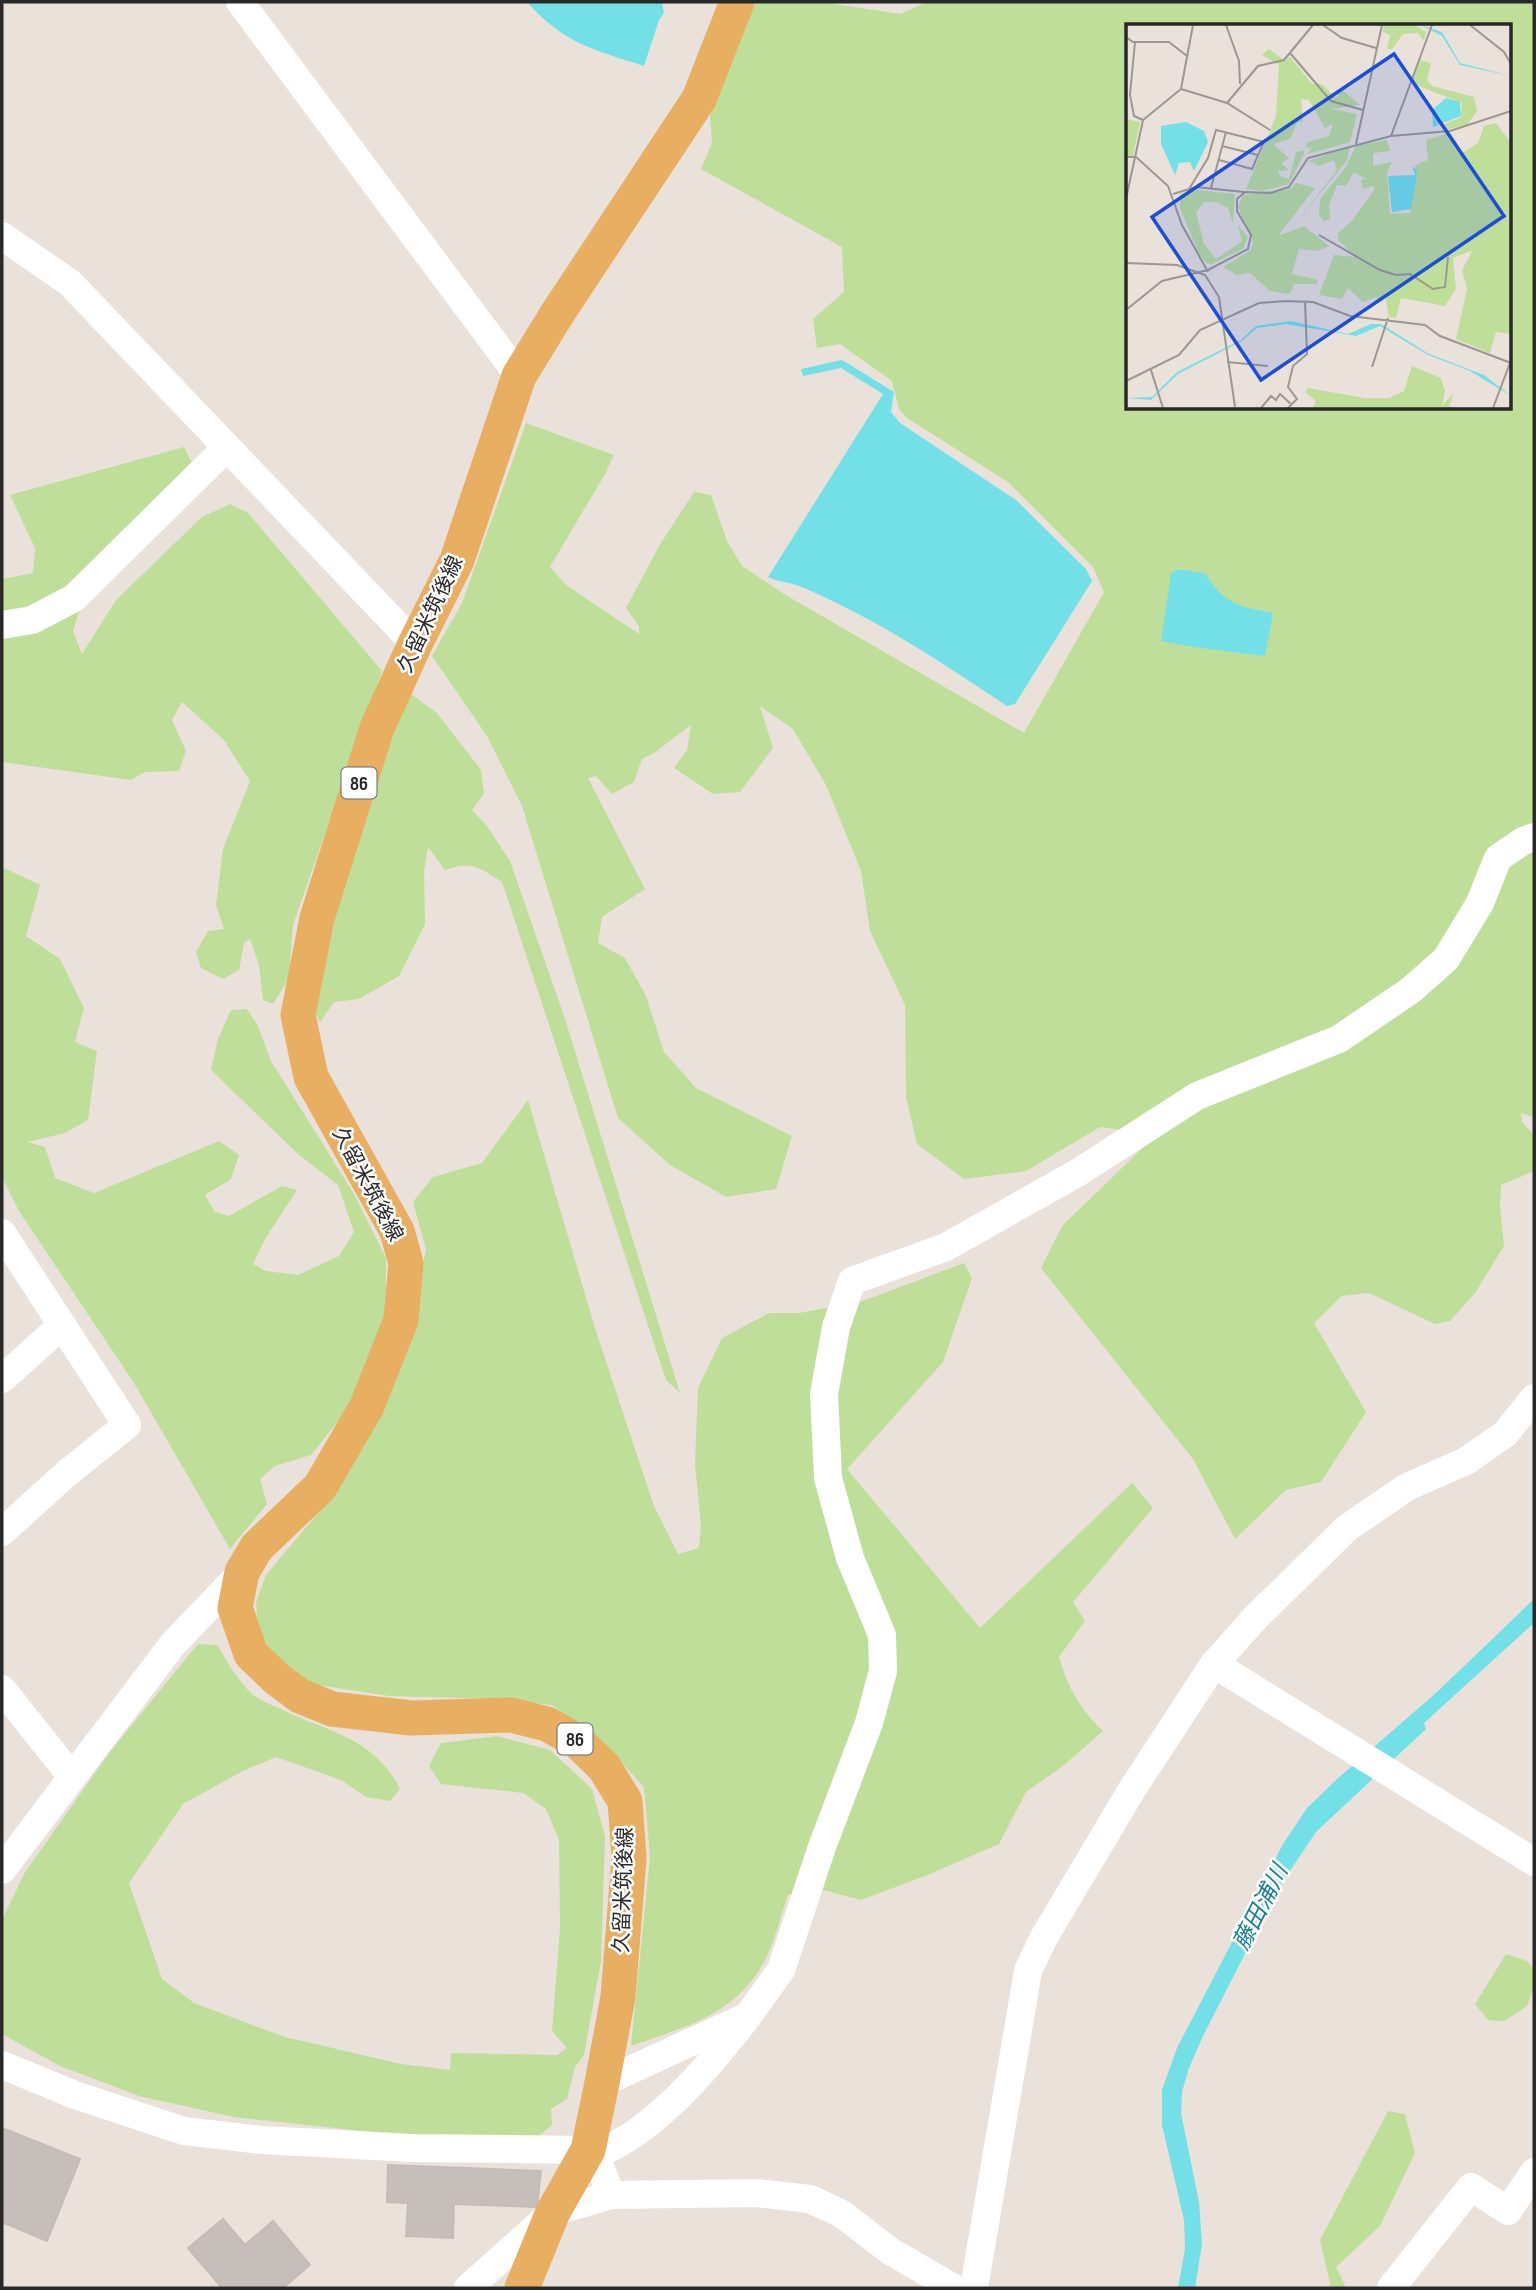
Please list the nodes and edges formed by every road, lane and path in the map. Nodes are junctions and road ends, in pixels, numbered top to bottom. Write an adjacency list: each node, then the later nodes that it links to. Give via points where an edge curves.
1 (240, 2): 4 (street)
2 (737, 2): 4 (main road, 久留米筑後線 / 86, via 699,99)
3 (2, 236): 5 (street, via 70,283)
4 (519, 376): 7 (main road, 久留米筑後線 / 86, via 457,560)
5 (226, 448): 6 (street, via 74,598 32,620); 7 (street)
6 (2, 625)
7 (415, 644): 14 (main road, 久留米筑後線 / 86, via 377,728 317,918 298,1015 310,1077 397,1231 406,1263 401,1320 367,1406 320,1487 257,1547)
8 (1534, 837): 20 (street, via 1498,858 1480,903 1446,959 1411,990 1339,1039 1198,1096 1079,1172 946,1247 852,1281 836,1327 824,1394 828,1478 850,1558 882,1635 883,1671 869,1723 780,1970)
9 (2, 1233): 10 (street)
10 (62, 1325): 11 (street); 13 (street, via 127,1425)
11 (2, 1379)
12 (1534, 1398): 15 (street, via 1505,1434 1486,1448 1407,1487 1347,1528)
13 (2, 1532)
14 (242, 1572): 17 (street, via 173,1644); 22 (main road, 久留米筑後線 / 86, via 235,1608 251,1654 300,1696 332,1709 411,1718 511,1715 547,1724 577,1741 604,1767 625,1801 629,1858 618,1997)
15 (1214, 1664): 18 (street); 30 (street, via 1131,1791 1028,1971)
16 (2, 1689): 17 (street)
17 (72, 1777): 19 (street)
18 (1534, 1862)
19 (2, 1870)
20 (748, 2016): 22 (street); 23 (street, via 706,2069 665,2109 633,2134)
21 (2, 2065): 23 (street, via 184,2131 262,2140)
22 (602, 2083): 23 (main road, 久留米筑後線 / 86)
23 (592, 2153): 25 (street); 26 (main road, 久留米筑後線 / 86)
24 (1534, 2172): 31 (street, via 1508,2211 1471,2187)
25 (611, 2196): 26 (street); 29 (street, via 756,2193 810,2199 842,2214 890,2251)
26 (553, 2212): 27 (street); 28 (main road, 久留米筑後線 / 86)
27 (468, 2288)
28 (522, 2288)
29 (954, 2288)
30 (974, 2288)
31 (1391, 2288)

